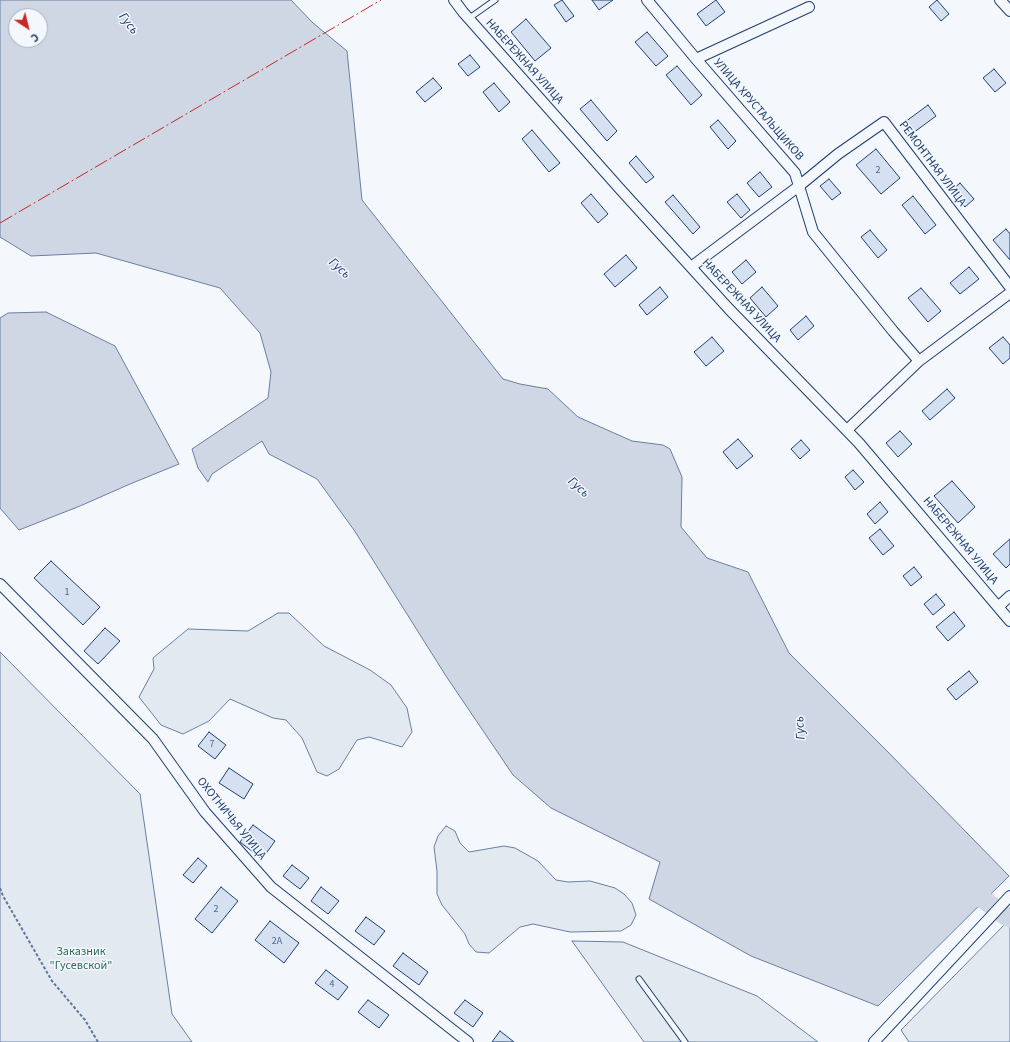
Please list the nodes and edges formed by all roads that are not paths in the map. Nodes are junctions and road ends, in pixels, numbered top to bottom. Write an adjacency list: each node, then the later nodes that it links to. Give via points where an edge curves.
1 (454, 0): 7 (street, НАБЕРЕЖНАЯ УЛИЦА)
2 (495, 0): 7 (lane)
3 (647, 0): 8 (street, УЛИЦА ХРУСТАЛЬЩИКОВ)
4 (1000, 0): 6 (street)
5 (809, 7): 8 (street)
6 (1010, 11)
7 (468, 19): 10 (street, НАБЕРЕЖНАЯ УЛИЦА)
8 (696, 59): 9 (street, УЛИЦА ХРУСТАЛЬЩИКОВ, via 795,173)
9 (799, 186): 10 (street); 11 (street, РЕМОНТНАЯ УЛИЦА, via 838,154 884,122); 13 (street, УЛИЦА ХРУСТАЛЬЩИКОВ, via 813,232)
10 (691, 267): 14 (street, НАБЕРЕЖНАЯ УЛИЦА)
11 (1010, 287)
12 (1010, 293): 13 (street)
13 (919, 361): 14 (street)
14 (847, 430): 17 (street, НАБЕРЕЖНАЯ УЛИЦА)
15 (0, 584): 21 (street, ОХОТНИЧЬЯ УЛИЦА, via 154,738 205,812 271,887)
16 (1010, 596): 17 (street)
17 (999, 606): 18 (street, НАБЕРЕЖНАЯ УЛИЦА)
18 (1010, 621)
19 (1010, 896): 23 (street)
20 (639, 979): 22 (lane)
21 (468, 1042)
22 (685, 1042)
23 (874, 1042)

